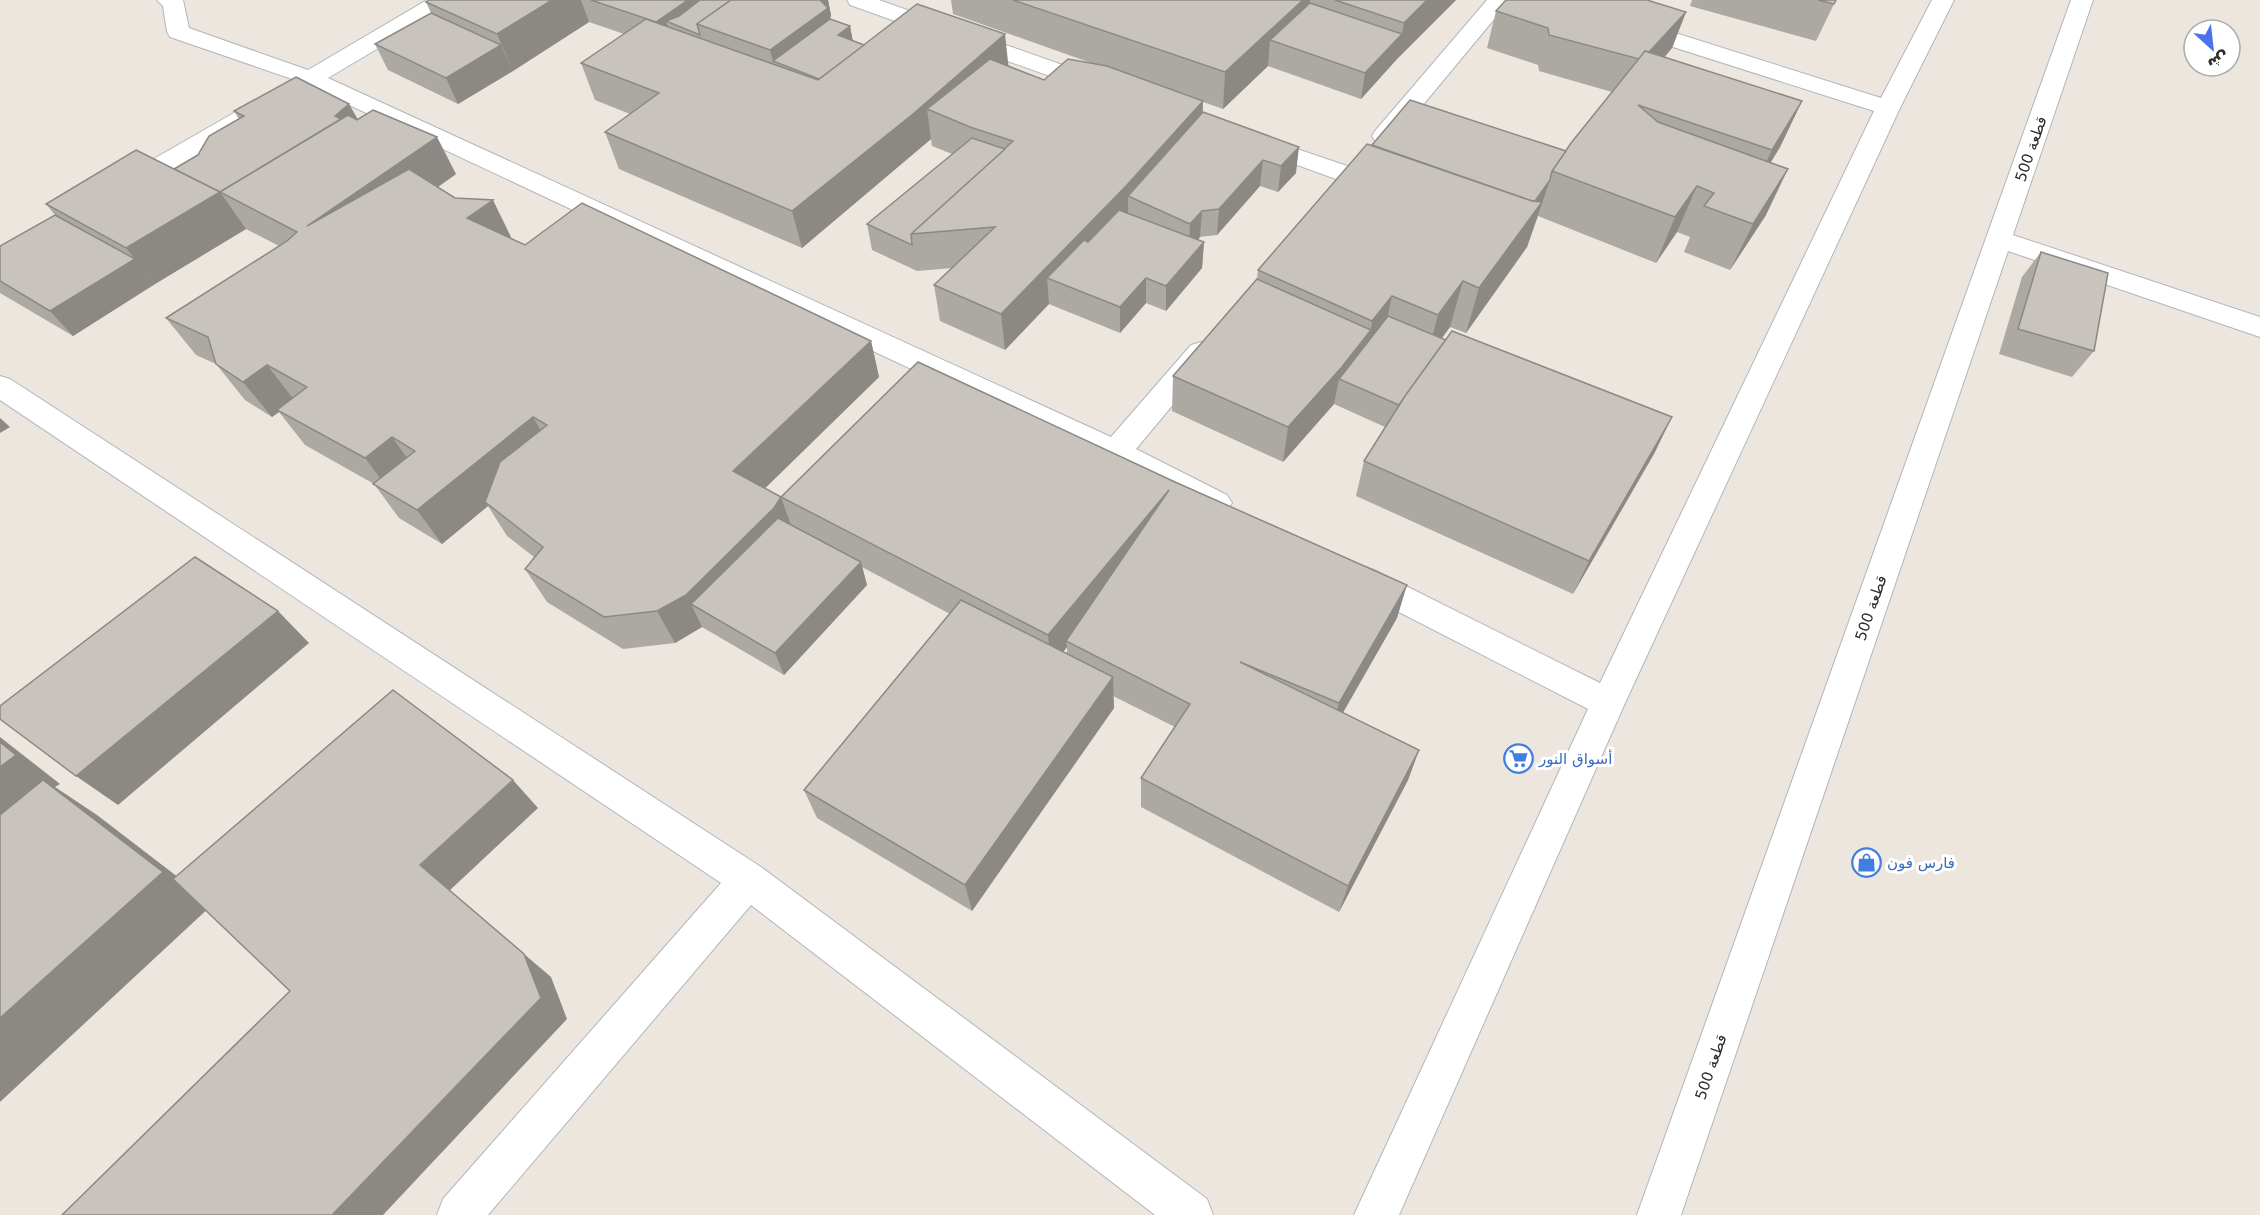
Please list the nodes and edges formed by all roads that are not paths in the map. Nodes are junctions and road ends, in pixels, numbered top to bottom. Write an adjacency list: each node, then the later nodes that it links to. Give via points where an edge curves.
1 (168, 0): 8 (street, via 174,3 178,32)
2 (442, 0): 8 (street)
3 (858, 0): 9 (street)
4 (1499, 0): 11 (street, via 1343,185)
5 (1549, 0): 10 (street)
6 (1943, 0): 10 (street)
7 (2082, 0): 13 (street, قطعة 500)
8 (310, 78): 12 (street); 17 (street)
9 (1115, 92)
10 (1888, 108): 20 (street)
11 (1238, 136)
12 (110, 196)
13 (1998, 239): 14 (street); 25 (street, قطعة 500)
14 (2260, 327)
15 (1214, 336): 17 (street)
16 (0, 386): 21 (street)
17 (1116, 452): 18 (street)
18 (1241, 516)
19 (1336, 564): 20 (street)
20 (1608, 703): 24 (street)
21 (748, 880): 22 (street); 23 (street)
22 (459, 1215)
23 (1191, 1215)
24 (1376, 1215)
25 (1659, 1215)

